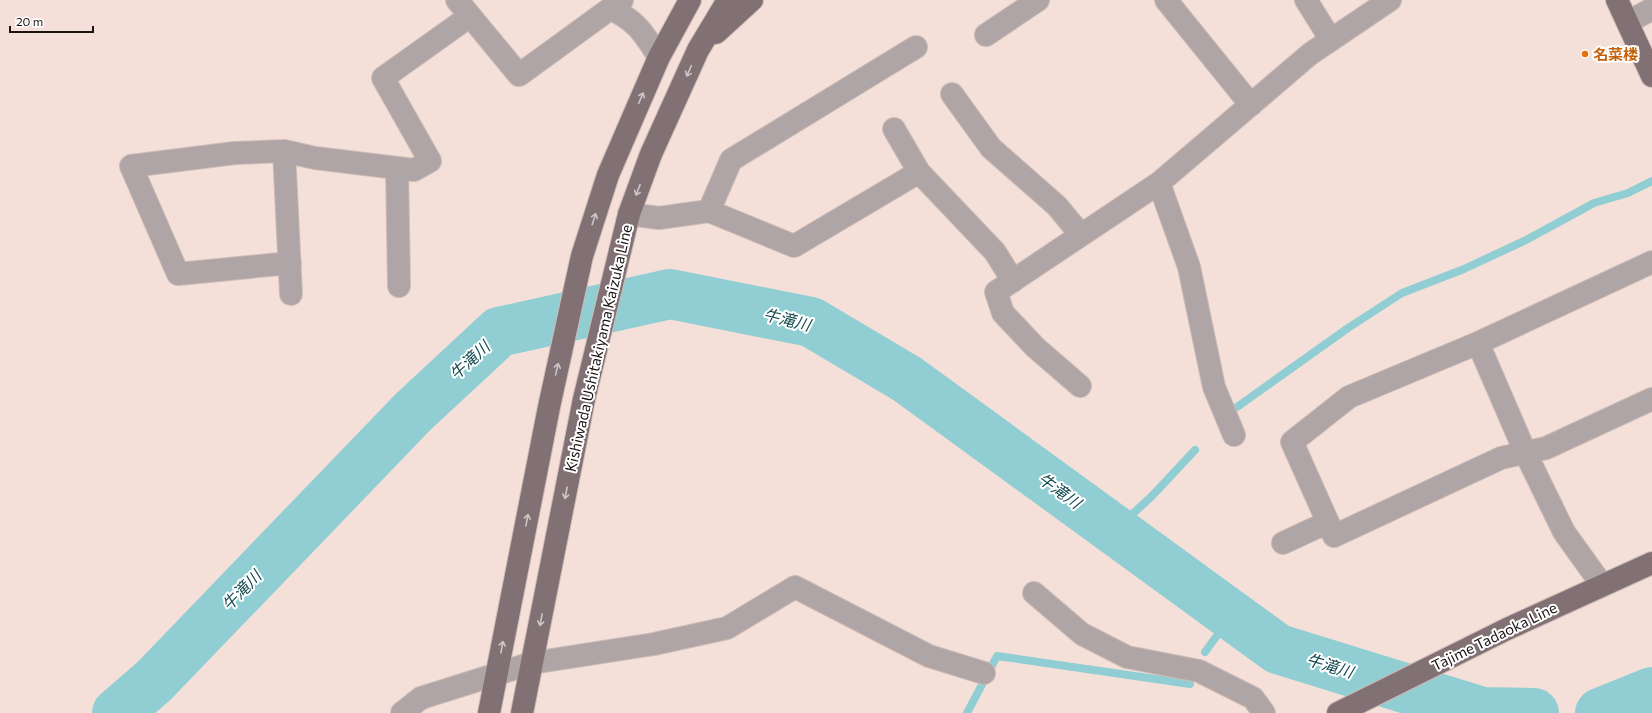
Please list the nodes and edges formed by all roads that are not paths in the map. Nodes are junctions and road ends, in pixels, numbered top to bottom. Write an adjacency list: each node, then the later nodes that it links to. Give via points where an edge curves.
1 (457, 0): 13 (street)
2 (681, 0): 15 (main road)
3 (690, 0): 15 (main road)
4 (728, 0): 19 (main road, Kishiwada Ushitakiyama Kaizuka Line)
5 (752, 0): 19 (main road)
6 (1038, 0): 16 (street)
7 (1166, 0): 23 (street)
8 (1306, 0): 17 (street)
9 (1390, 0): 17 (street)
10 (1617, 0): 14 (main road)
11 (617, 4): 13 (street, via 519,75); 20 (street, via 639,27)
12 (1652, 9): 14 (street)
13 (470, 16): 26 (street, via 383,78 430,161 414,170)
14 (1628, 22): 21 (main road)
15 (672, 32): 20 (main road)
16 (986, 35)
17 (1331, 40): 23 (street, via 1310,54)
18 (916, 47): 29 (street, via 731,160)
19 (698, 50): 30 (main road, Kishiwada Ushitakiyama Kaizuka Line, one-way to 30, via 651,154)
20 (659, 57): 49 (main road, one-way to 20, via 548,407 582,256 608,175)
21 (1652, 76)
22 (952, 94): 31 (street, via 991,148 1057,206)
23 (1251, 104): 28 (street)
24 (894, 129): 27 (street)
25 (284, 151): 26 (street, via 315,158); 32 (street); 32 (street, via 236,153 131,166 178,274)
26 (397, 168): 35 (street)
27 (920, 172): 29 (street, via 794,246); 34 (street, via 995,252)
28 (1159, 183): 31 (street); 40 (street, via 1189,267 1214,387)
29 (709, 211): 30 (street, via 659,218)
30 (629, 214): 47 (main road, Kishiwada Ushitakiyama Kaizuka Line, one-way to 47, via 584,399)
31 (1081, 235): 34 (street)
32 (290, 262): 36 (street)
33 (1652, 262): 37 (street)
34 (1013, 281): 38 (street, via 996,292 1003,314 1035,347)
35 (399, 286)
36 (291, 294)
37 (1478, 343): 41 (street); 42 (street, via 1349,397 1292,442)
38 (1080, 386)
39 (1652, 399): 41 (street, via 1546,448)
40 (1234, 435)
41 (1526, 454): 42 (street, via 1501,458 1334,536); 45 (street, via 1564,532)
42 (1328, 522): 43 (street)
43 (1283, 543)
44 (1652, 563): 45 (main road, Tajime Tadaoka Line)
45 (1602, 585): 54 (main road, Tajime Tadaoka Line)
46 (1034, 593): 53 (street, via 1082,634 1095,641 1127,657 1199,671 1253,698)
47 (532, 663): 48 (street, via 654,644 727,628 795,587 929,656); 49 (street); 52 (main road, Kishiwada Ushitakiyama Kaizuka Line)
48 (984, 673)
49 (497, 674): 50 (street, via 421,698); 51 (main road)
50 (402, 713)
51 (489, 713)
52 (522, 713)
53 (1264, 713)
54 (1338, 713)

